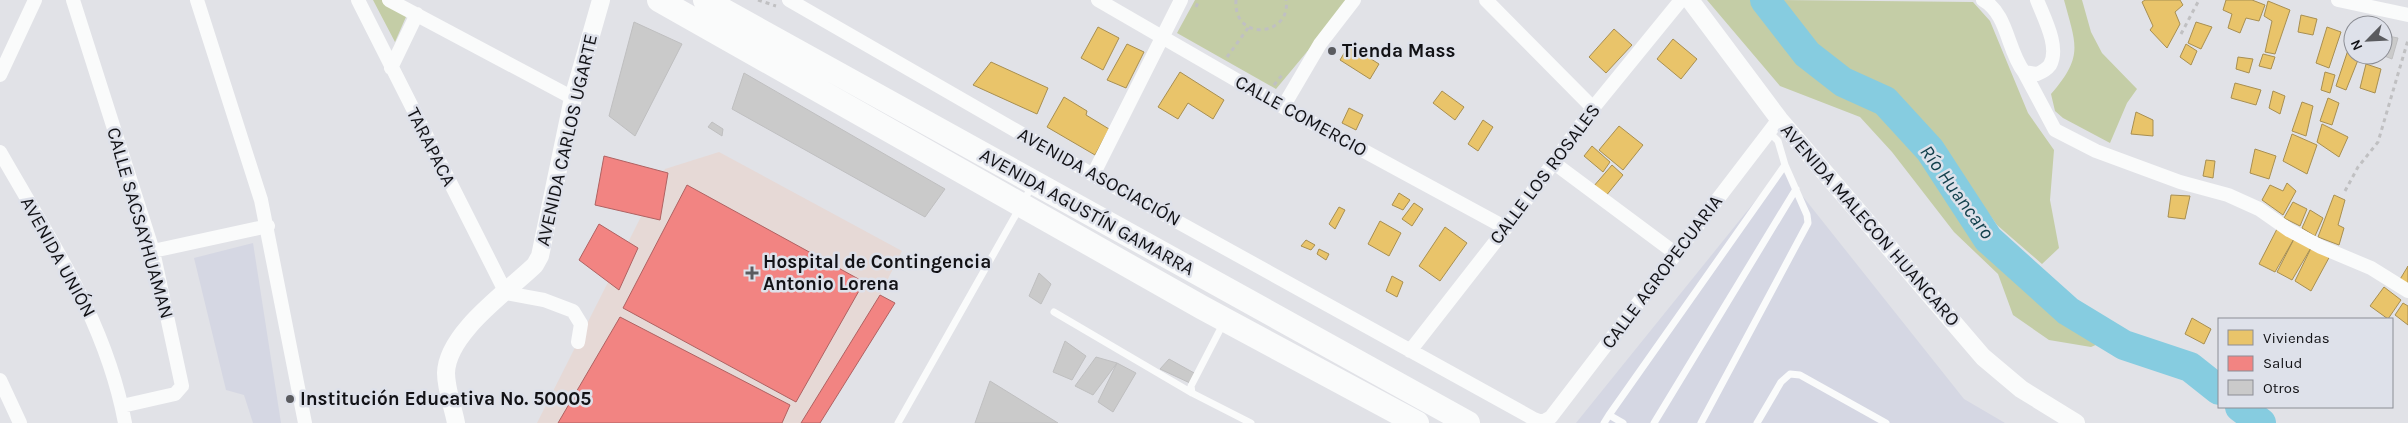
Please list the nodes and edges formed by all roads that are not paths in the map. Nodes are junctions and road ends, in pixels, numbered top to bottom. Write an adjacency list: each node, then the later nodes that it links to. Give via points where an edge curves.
1 (35, 0): 24 (street)
2 (73, 0): 38 (street, CALLE SACSAYHUAMAN)
3 (196, 0): 36 (street)
4 (358, 0): 22 (street, TARAPACA)
5 (389, 0): 19 (street)
6 (601, 0): 25 (street, AVENIDA CARLOS UGARTE)
7 (659, 0): 35 (highway, AVENIDA AGUSTÍN GAMARRA)
8 (705, 0): 33 (highway, AVENIDA AGUSTÍN GAMARRA)
9 (790, 0): 32 (street, AVENIDA ASOCIACIÓN)
10 (1098, 0): 21 (street, CALLE COMERCIO)
11 (1182, 0): 21 (street)
12 (1354, 0): 26 (street, via 1320,44)
13 (1486, 0): 27 (street)
14 (1681, 0): 27 (street, CALLE LOS ROSALES)
15 (1690, 0): 28 (street, AVENIDA MALECON HUANCARO)
16 (1983, 0): 23 (street, via 1998,14 2015,61)
17 (2037, 0): 23 (street, via 2054,54 2049,67 2038,74)
18 (2338, 0): 20 (street)
19 (417, 14): 22 (street); 25 (street)
20 (2408, 15)
21 (1162, 37): 26 (street, CALLE COMERCIO); 32 (street)
22 (391, 68): 41 (street, TARAPACA)
23 (2024, 72): 40 (street, via 2055,130 2096,151 2180,182 2228,195 2259,209 2289,230 2371,268)
24 (0, 75)
25 (573, 98): 41 (street, AVENIDA CARLOS UGARTE, via 540,256)
26 (1282, 107): 37 (street, CALLE COMERCIO)
27 (1593, 108): 30 (street, CALLE LOS ROSALES)
28 (1774, 126): 31 (lane); 39 (street, CALLE AGROPECUARIA); 67 (street, AVENIDA MALECON HUANCARO, via 1983,357 2022,389)
29 (0, 152): 50 (street, AVENIDA UNIÓN, via 79,288 94,320)
30 (1554, 163): 37 (street, CALLE LOS ROSALES); 39 (street)
31 (1785, 165): 34 (lane); 51 (lane)
32 (1093, 175): 47 (street, AVENIDA ASOCIACIÓN)
33 (1034, 182): 35 (lane); 42 (highway, AVENIDA AGUSTÍN GAMARRA)
34 (1796, 189): 64 (lane); 65 (lane, via 1808,215 1808,224)
35 (1021, 206): 44 (highway, AVENIDA AGUSTÍN GAMARRA); 58 (lane)
36 (268, 226): 38 (street); 56 (street)
37 (1506, 228): 47 (street, CALLE LOS ROSALES)
38 (153, 251): 50 (street, CALLE SACSAYHUAMAN, via 182,386 175,394)
39 (1675, 253): 52 (street, CALLE AGROPECUARIA)
40 (2408, 291)
41 (506, 293): 46 (street, via 544,300 573,311 581,324); 57 (street, AVENIDA CARLOS UGARTE, via 474,320 449,352 446,374)
42 (1266, 311): 45 (highway); 61 (highway, AVENIDA AGUSTÍN GAMARRA)
43 (1054, 312): 49 (lane)
44 (1226, 320): 45 (highway, AVENIDA AGUSTÍN GAMARRA); 49 (lane, via 1191,386)
45 (1254, 335): 60 (highway, AVENIDA AGUSTÍN GAMARRA)
46 (578, 342)
47 (1410, 351): 52 (street, AVENIDA ASOCIACIÓN, via 1534,420)
48 (0, 380): 54 (street)
49 (1192, 393): 59 (lane)
50 (122, 406): 55 (street, AVENIDA UNIÓN)
51 (1609, 415): 62 (lane); 63 (lane)
52 (1544, 422)
53 (1881, 422): 66 (lane, via 1800,375 1790,374 1781,382)
54 (20, 423)
55 (125, 423)
56 (305, 423)
57 (456, 423)
58 (898, 423)
59 (1250, 423)
60 (1417, 423)
61 (1468, 423)
62 (1604, 423)
63 (1624, 423)
64 (1654, 423)
65 (1701, 423)
66 (1757, 423)
67 (2076, 423)

